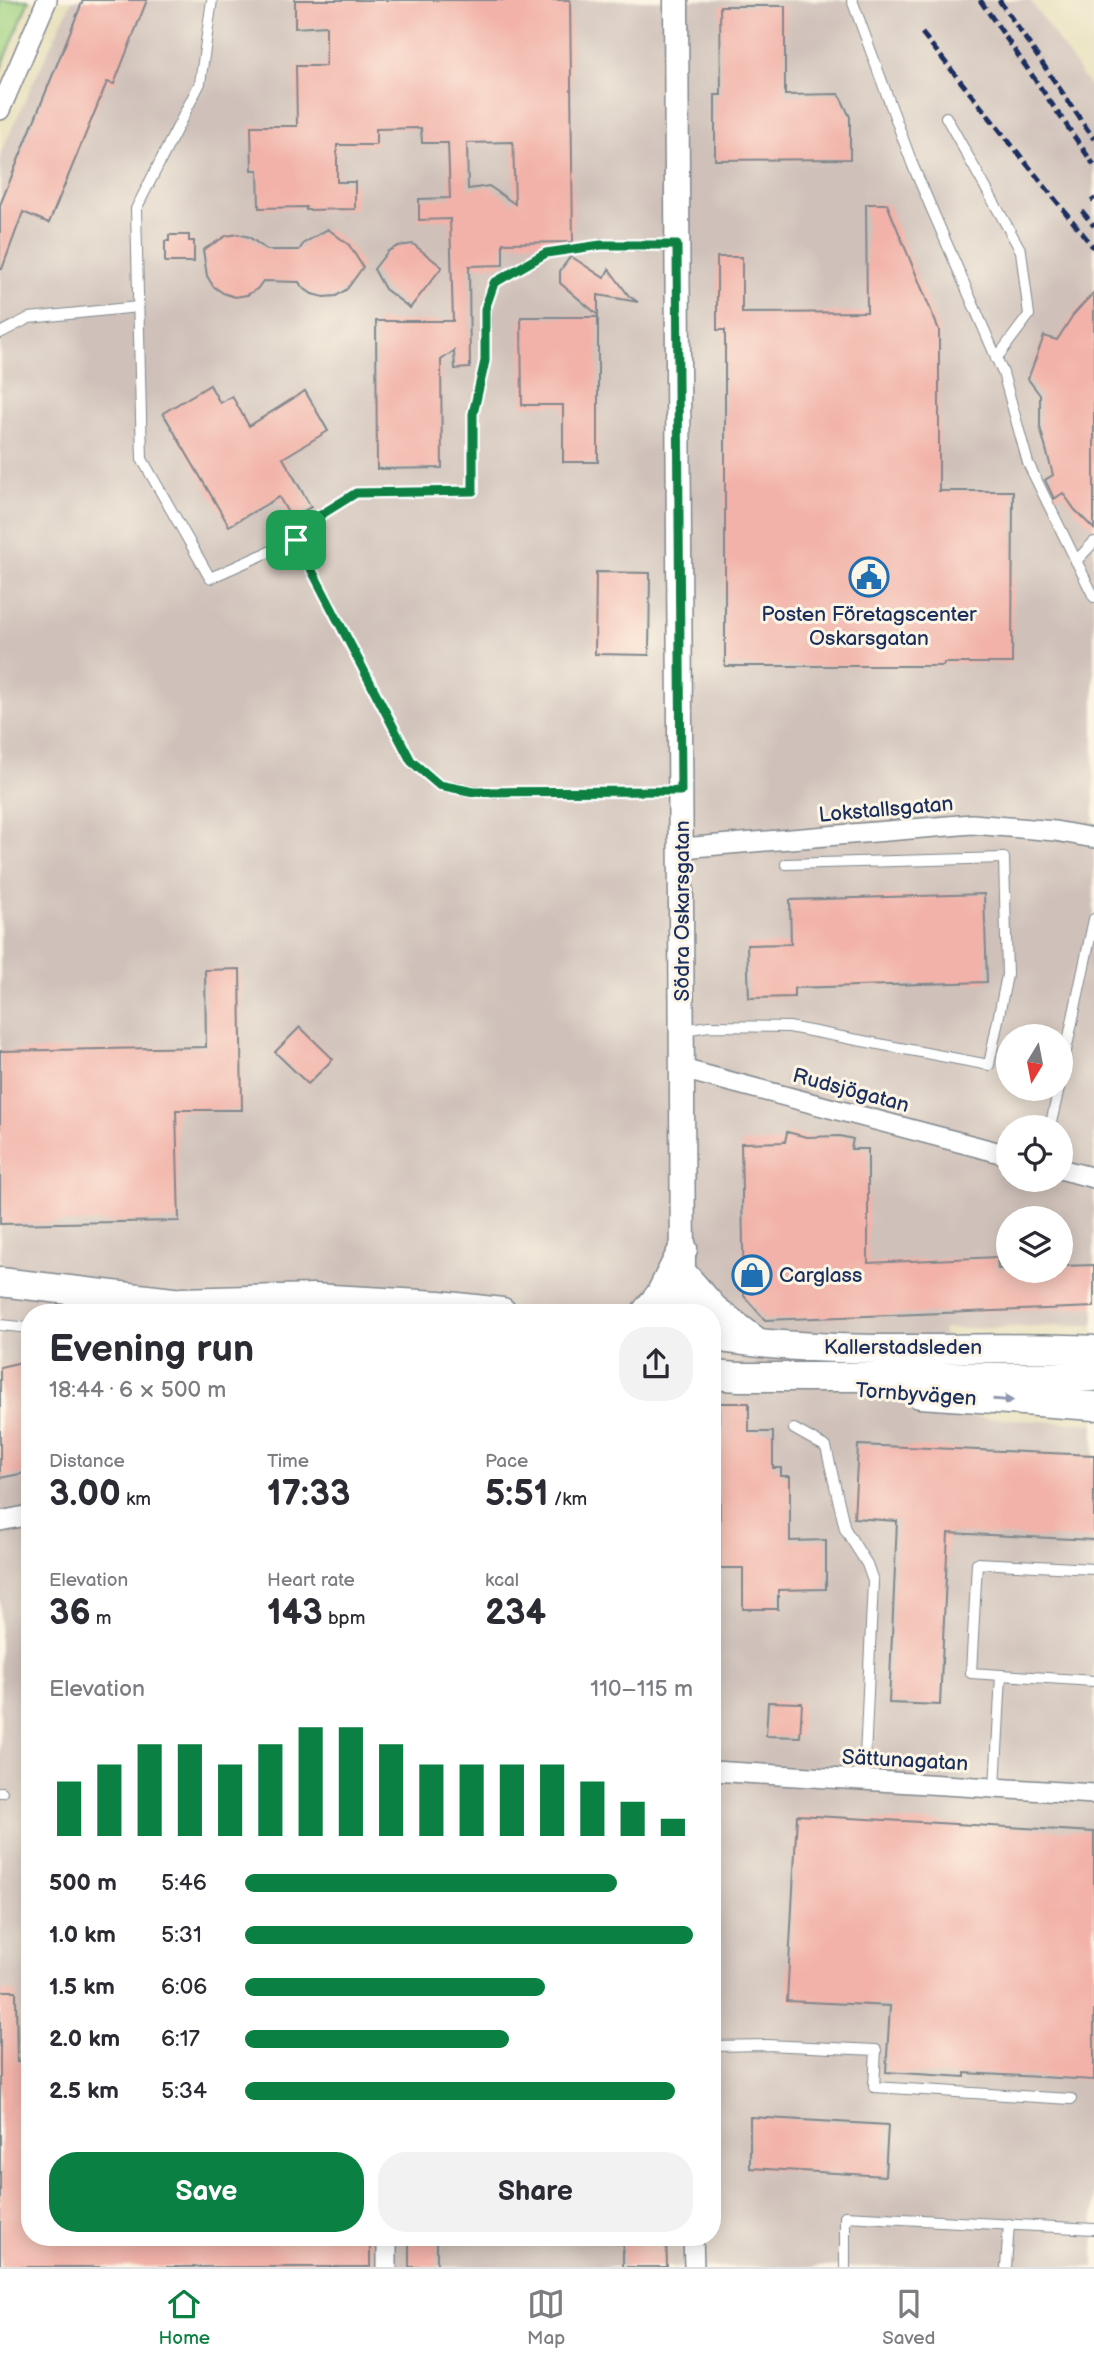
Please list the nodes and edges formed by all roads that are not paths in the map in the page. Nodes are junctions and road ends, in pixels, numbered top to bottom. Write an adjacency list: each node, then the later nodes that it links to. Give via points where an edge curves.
1 (47, 0): 7 (street)
2 (212, 0): 10 (lane, via 200,83 136,209)
3 (657, 0): 6 (street, Södra Oskarsgatan)
4 (676, 0): 6 (street, Södra Oskarsgatan)
5 (852, 0): 12 (lane, via 913,166)
6 (677, 47): 9 (street, Södra Oskarsgatan)
7 (0, 110)
8 (946, 117): 12 (lane, via 1021,251 1029,315)
9 (677, 245): 13 (lane, via 601,245 546,253 494,283 485,309 485,361 473,414 473,491 356,493 319,516); 17 (street, Södra Oskarsgatan)
10 (138, 307): 11 (lane, via 29,318); 13 (lane, via 142,459 209,578)
11 (0, 333)
12 (996, 359): 15 (lane, via 1028,463)
13 (296, 540): 17 (lane, via 411,761 439,785 474,792)
14 (1094, 542): 15 (lane)
15 (1076, 561): 16 (lane)
16 (1094, 597)
17 (681, 791): 19 (street, Södra Oskarsgatan)
18 (1094, 839): 19 (street, Lokstallsgatan, via 972,824)
19 (682, 848): 23 (street, Södra Oskarsgatan)
20 (786, 864): 23 (lane, via 1004,858 1007,975 989,1065 789,1027)
21 (1094, 919): 22 (lane)
22 (1072, 1024)
23 (683, 1030): 24 (street, Södra Oskarsgatan)
24 (682, 1069): 25 (street, Rudsjögatan); 28 (street, Södra Oskarsgatan)
25 (996, 1153)
26 (1073, 1172): 27 (street)
27 (1094, 1178)
28 (683, 1262): 33 (main road); 34 (street, Södra Oskarsgatan); 35 (main road)
29 (0, 1282): 30 (main road)
30 (182, 1302): 31 (main road); 32 (main road, via 313,1298)
31 (195, 1304)
32 (421, 1304)
33 (653, 1304)
34 (681, 1304)
35 (711, 1304)
36 (721, 1314): 41 (main road)
37 (0, 1325): 38 (lane)
38 (21, 1327)
39 (721, 1338): 41 (main road, Kallerstadsleden)
40 (1094, 1339): 42 (main road)
41 (760, 1343): 42 (main road, Kallerstadsleden, via 853,1348)
42 (1038, 1347): 43 (main road, Kallerstadsleden)
43 (1094, 1350)
44 (726, 1376): 45 (main road, Kallerstadsleden); 46 (main road, Tornbyvägen, one-way to 46)
45 (1094, 1377)
46 (1094, 1406)
47 (794, 1429): 54 (lane, via 825,1447 845,1530 873,1581)
48 (21, 1517): 49 (street)
49 (0, 1521)
50 (1094, 1569): 51 (lane, via 976,1563 971,1673)
51 (1001, 1675): 52 (lane); 55 (lane)
52 (1094, 1681)
53 (721, 1772): 54 (street, Sättunagatan)
54 (864, 1780): 55 (street, Sättunagatan)
55 (995, 1788): 56 (street, Sättunagatan)
56 (1094, 1794)
57 (721, 2046): 58 (lane, via 876,2050 874,2087)
58 (1072, 2099)
59 (1009, 2224): 60 (lane); 65 (lane, via 845,2216); 66 (lane)
60 (1094, 2229)
61 (387, 2246): 63 (street)
62 (693, 2246): 64 (street)
63 (387, 2267)
64 (694, 2267)
65 (845, 2267)
66 (1006, 2267)

